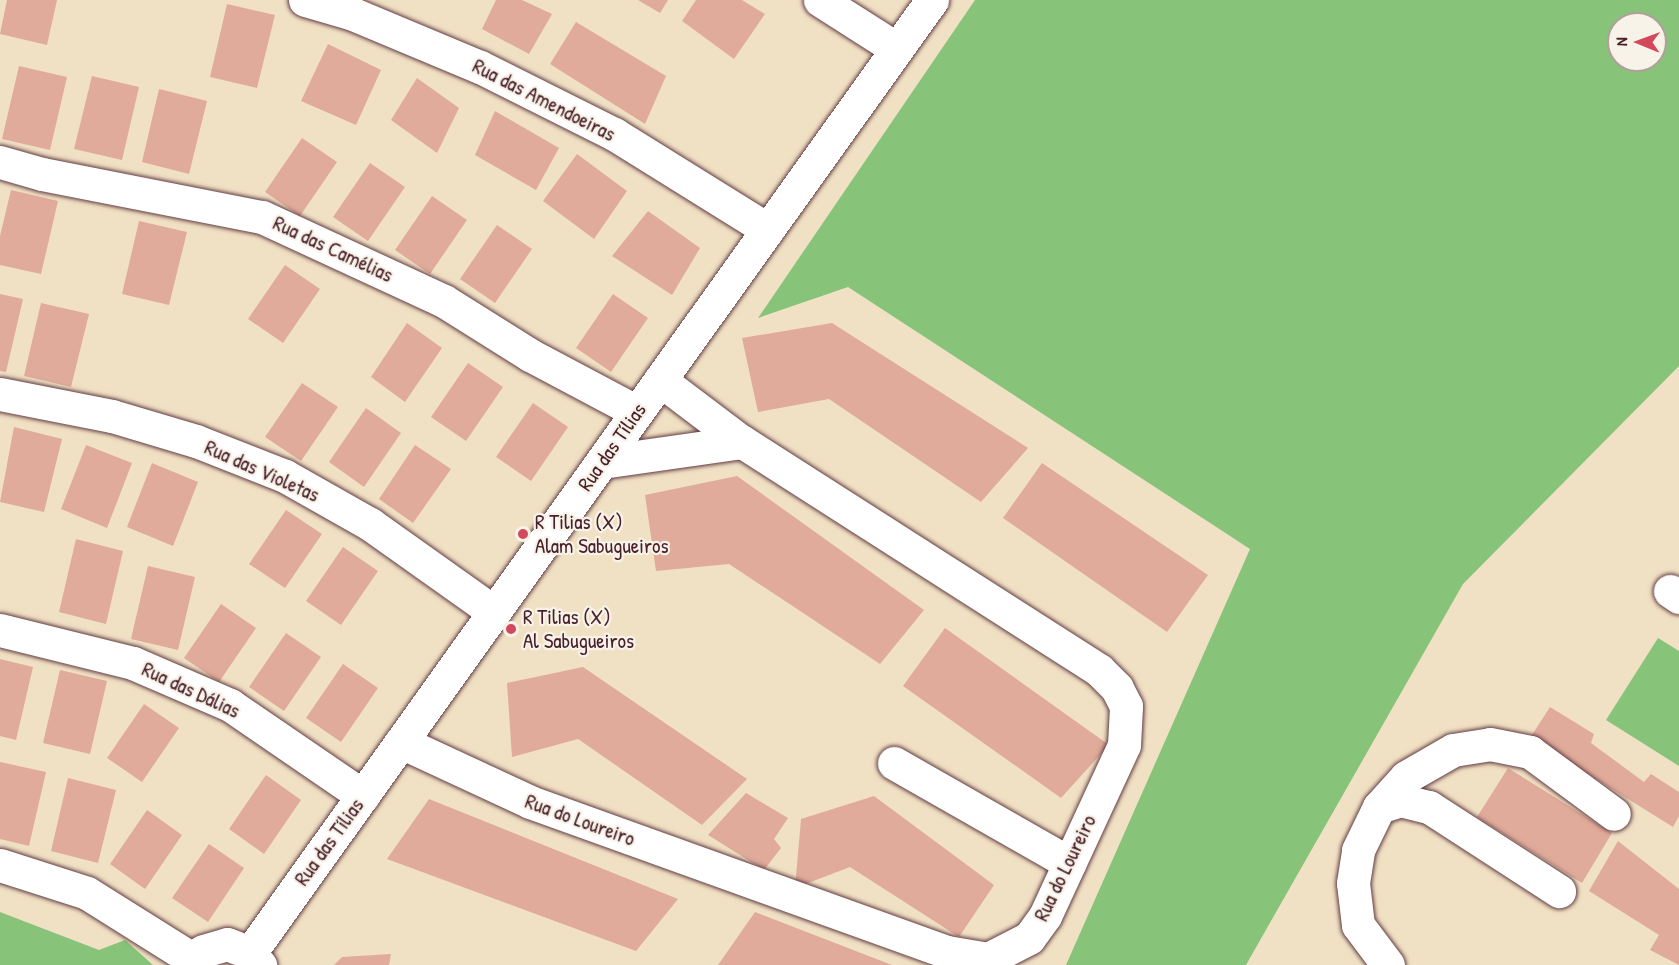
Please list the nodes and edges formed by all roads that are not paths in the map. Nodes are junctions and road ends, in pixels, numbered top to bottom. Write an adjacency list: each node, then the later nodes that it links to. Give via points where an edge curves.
1 (305, 0): 6 (street, Rua das Amendoeiras, via 353,14 480,67 614,134)
2 (820, 0): 4 (street)
3 (933, 0): 4 (street, Rua das Tílias)
4 (897, 49): 6 (street, Rua das Tílias)
5 (0, 162): 9 (street, Rua das Camélias, via 42,174 262,216 444,301 530,355)
6 (768, 230): 7 (street, Rua das Tílias)
7 (660, 380): 9 (street, Rua das Tílias); 10 (street, Rua do Loureiro)
8 (0, 394): 12 (street, Rua das Violetas, via 112,416 196,441 285,476 370,524)
9 (637, 412): 11 (street, Rua das Tílias)
10 (741, 442): 11 (street); 19 (street, Rua do Loureiro, via 1089,663 1117,688 1126,706 1124,745)
11 (602, 462): 12 (street, Rua das Tílias)
12 (494, 612): 14 (street, Rua das Tílias)
13 (0, 630): 16 (street, Rua das Dálias, via 133,663 230,705)
14 (401, 742): 16 (street, Rua das Tílias); 19 (street, Rua do Loureiro, via 530,802 969,958 988,959 1029,938 1045,916)
15 (894, 763): 19 (street)
16 (363, 795): 22 (street, Rua das Tílias)
17 (1379, 807): 18 (street, via 1406,777 1452,750 1490,744 1530,752); 21 (street, via 1400,800 1429,807); 24 (street, via 1358,850 1353,883 1358,924)
18 (1614, 814)
19 (1069, 863)
20 (0, 865): 23 (street, via 87,893)
21 (1559, 891)
22 (255, 959): 23 (street, via 240,946 221,945 203,951)
23 (193, 962)
24 (1389, 965)

